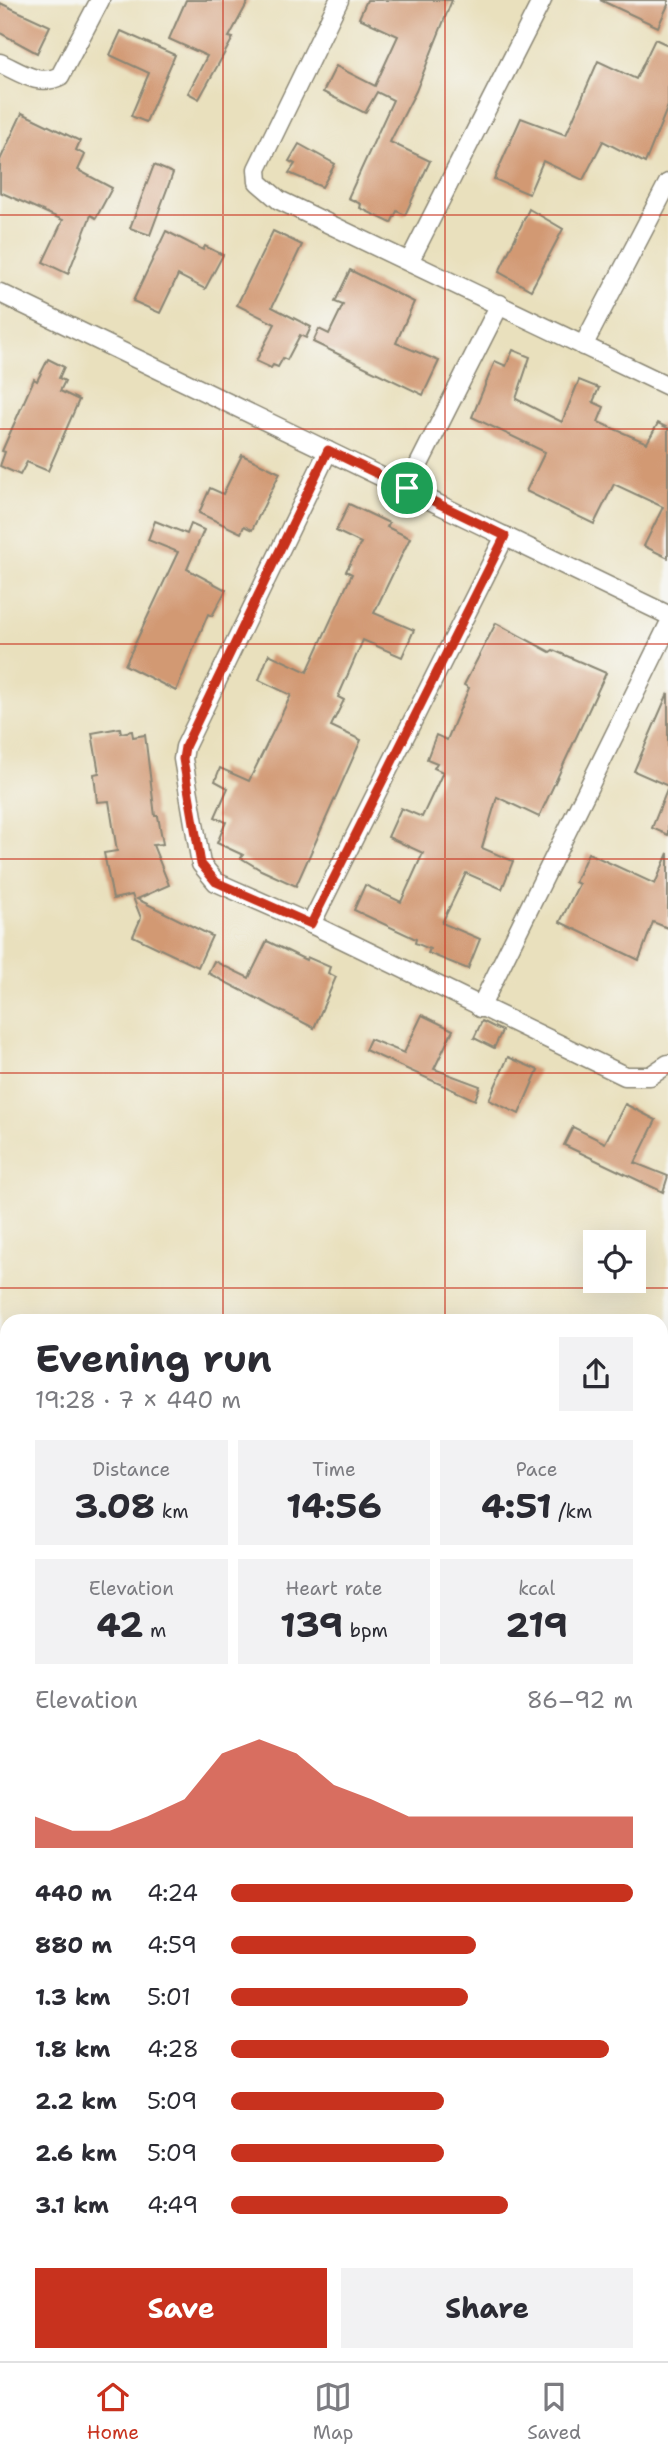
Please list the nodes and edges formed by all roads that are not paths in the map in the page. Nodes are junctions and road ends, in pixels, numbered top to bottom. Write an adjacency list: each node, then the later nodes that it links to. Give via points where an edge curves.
1 (100, 0): 4 (street, via 60,76 38,81)
2 (339, 0): 6 (street, via 257,169 258,182 279,200)
3 (542, 0): 6 (street)
4 (0, 63)
5 (668, 183): 9 (street)
6 (410, 260): 8 (street)
7 (0, 293): 11 (street)
8 (500, 304): 9 (street); 12 (street)
9 (583, 346): 10 (street)
10 (668, 386)
11 (328, 450): 12 (street); 16 (street, via 183,759 201,864 207,874)
12 (407, 488): 13 (street)
13 (505, 536): 14 (street); 16 (street)
14 (668, 615)
15 (668, 626): 17 (street)
16 (311, 924): 17 (street)
17 (480, 1008): 18 (street, via 625,1076 650,1076)
18 (668, 1063)

